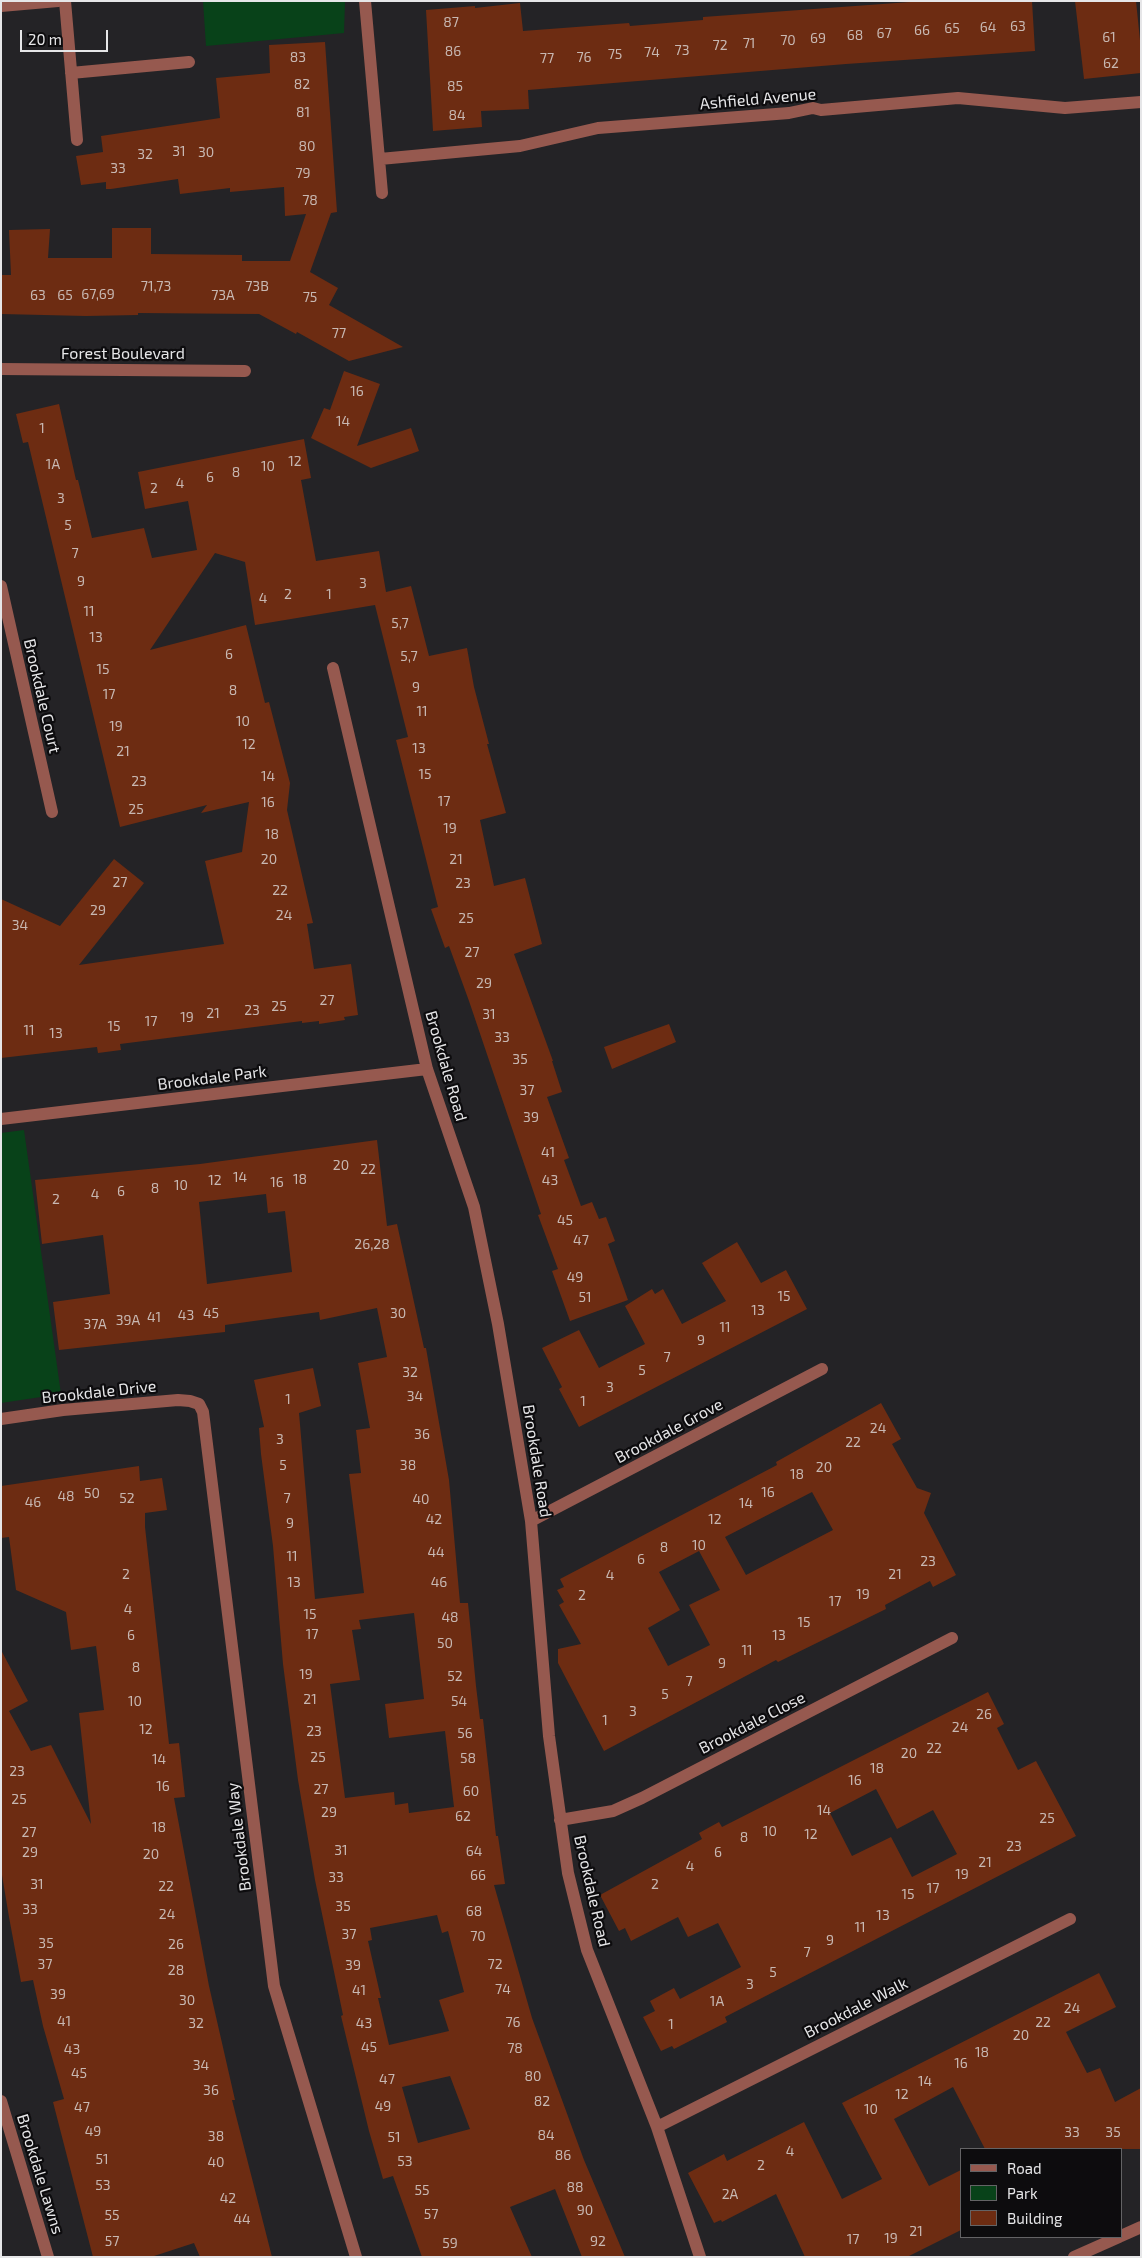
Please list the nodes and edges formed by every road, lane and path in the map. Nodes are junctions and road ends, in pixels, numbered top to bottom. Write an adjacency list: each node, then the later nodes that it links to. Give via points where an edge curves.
1 (58, 1): 4 (street)
2 (64, 1): 6 (street)
3 (365, 1): 9 (street)
4 (1, 6)
5 (189, 62): 6 (street)
6 (71, 73): 8 (street)
7 (1141, 102): 9 (street, Ashfield Avenue, via 1065,108 958,98 821,110 813,108 789,113 598,128 520,146)
8 (77, 140)
9 (380, 159): 10 (street)
10 (382, 193)
11 (1, 369): 12 (street, Forest Boulevard)
12 (245, 371)
13 (1, 586): 15 (street, Brookdale Court)
14 (333, 668): 16 (street, Brookdale Road)
15 (52, 812)
16 (427, 1069): 17 (street, Brookdale Park); 21 (street, Brookdale Road, via 474,1207 498,1324)
17 (1, 1119)
18 (822, 1369): 21 (street, Brookdale Grove)
19 (199, 1404): 20 (street, Brookdale Drive, via 178,1400); 31 (street, Brookdale Way, via 206,1422 274,1986)
20 (1, 1419)
21 (531, 1521): 23 (street, Brookdale Road, via 549,1736)
22 (952, 1638): 23 (street, Brookdale Close, via 642,1798 612,1811)
23 (560, 1820): 26 (street, Brookdale Road, via 568,1873 587,1950)
24 (1070, 1919): 26 (street, Brookdale Walk)
25 (1, 2101): 30 (street, Brookdale Lawns)
26 (657, 2127): 32 (street, Brookdale Road)
27 (1141, 2227): 28 (street)
28 (1122, 2235)
29 (1116, 2238): 33 (street)
30 (48, 2257)
31 (356, 2257)
32 (700, 2257)
33 (1074, 2257)

